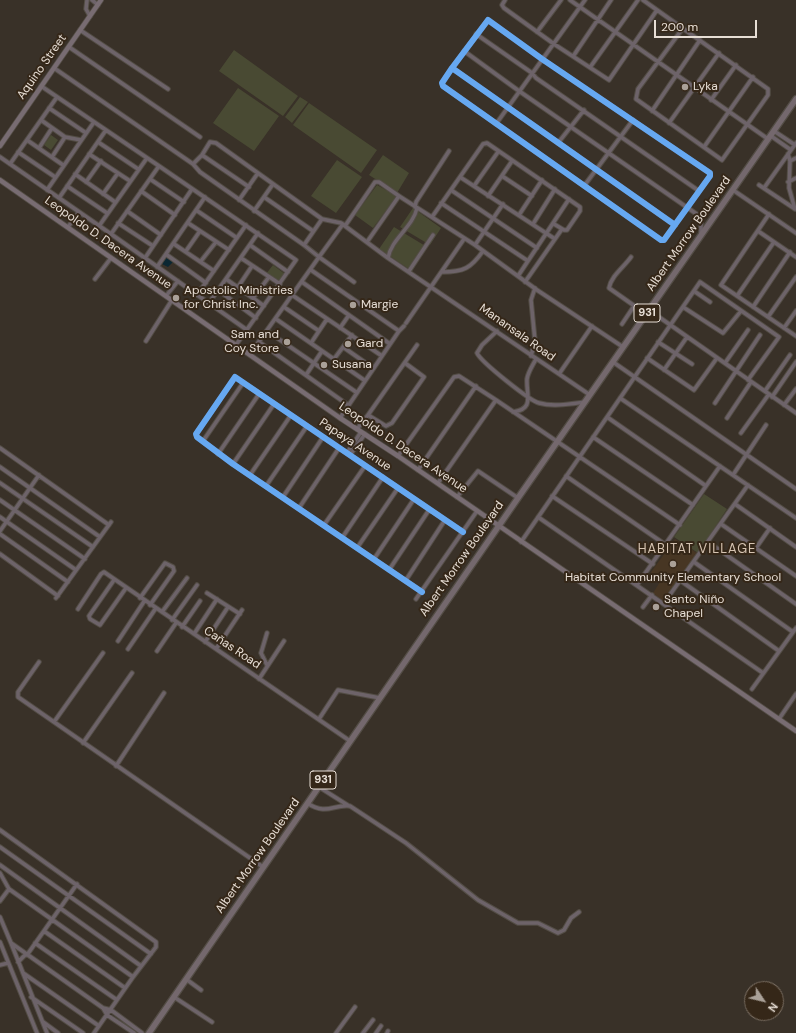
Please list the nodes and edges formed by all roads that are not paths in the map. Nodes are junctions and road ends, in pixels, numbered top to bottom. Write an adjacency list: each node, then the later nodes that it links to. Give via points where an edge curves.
1 (87, 0): 14 (street)
2 (92, 0): 11 (street)
3 (101, 0): 11 (main road, Aquino Street)
4 (505, 0): 19 (street, via 502,5 504,8)
5 (561, 0): 19 (street)
6 (570, 0): 12 (street)
7 (585, 0): 12 (street)
8 (611, 0): 15 (street)
9 (638, 0): 18 (street)
10 (643, 0): 13 (street)
11 (98, 5): 14 (main road, Aquino Street)
12 (580, 7): 15 (street); 22 (street)
13 (657, 10): 16 (street); 23 (street)
14 (90, 16): 17 (main road, Aquino Street)
15 (598, 19): 18 (street); 27 (street)
16 (683, 28): 21 (street); 29 (street)
17 (80, 30): 24 (main road, Aquino Street); 39 (street)
18 (615, 31): 23 (street); 31 (street)
19 (537, 32): 22 (street)
20 (476, 34): 25 (street); 28 (street, via 488,20); 34 (street)
21 (700, 40): 26 (street); 35 (street)
22 (554, 44): 27 (street); 28 (street)
23 (634, 44): 29 (street); 31 (street, via 609,80)
24 (69, 47): 32 (main road, Aquino Street); 62 (street)
25 (464, 51): 33 (street); 40 (street)
26 (719, 53): 30 (street); 38 (street)
27 (574, 55): 31 (street)
28 (542, 59): 34 (street); 50 (street)
29 (658, 63): 35 (street); 47 (street, via 636,96 636,99)
30 (736, 65): 36 (street); 43 (street)
31 (591, 66)
32 (54, 68): 37 (main road, Aquino Street); 89 (street)
33 (452, 68): 45 (street); 53 (street, via 442,85)
34 (532, 74): 40 (street); 46 (street)
35 (677, 76): 38 (street); 47 (street)
36 (753, 77): 48 (street); 54 (street, via 767,87 768,93)
37 (41, 86): 41 (street); 70 (main road, Aquino Street)
38 (694, 88): 43 (street); 52 (street)
39 (168, 89)
40 (519, 91): 45 (street); 55 (street)
41 (57, 97): 44 (street); 51 (street)
42 (796, 99): 59 (highway, Albert Morrow Boulevard / 931)
43 (712, 100): 48 (street)
44 (49, 108): 49 (street); 58 (street)
45 (508, 109): 53 (street); 67 (street)
46 (584, 110): 55 (street); 60 (street)
47 (652, 111): 52 (street)
48 (729, 112): 54 (street); 71 (street)
49 (40, 120): 56 (street); 64 (street)
50 (633, 120): 60 (street); 120 (street, via 710,173)
51 (94, 122): 57 (street); 58 (street)
52 (669, 123): 71 (street)
53 (496, 124): 111 (street)
54 (747, 125): 59 (street); 71 (street, via 722,160)
55 (571, 126): 67 (street); 77 (street)
56 (52, 128): 61 (street); 72 (street)
57 (106, 130): 66 (street); 83 (street)
58 (86, 133): 65 (street)
59 (771, 135): 63 (street); 68 (street); 118 (highway, Albert Morrow Boulevard / 931)
60 (621, 136): 77 (street); 120 (street)
61 (65, 137): 65 (street); 82 (street)
62 (200, 137)
63 (785, 138): 68 (street); 69 (street)
64 (27, 140): 72 (street); 75 (street)
65 (81, 140): 90 (street)
66 (98, 142): 78 (street); 92 (street)
67 (558, 143): 93 (street)
68 (782, 143): 73 (street)
69 (795, 144): 73 (street)
70 (0, 146)
71 (704, 147)
72 (39, 148): 82 (street)
73 (791, 150): 80 (street)
74 (449, 151): 135 (street, via 416,202)
75 (18, 152): 88 (street); 98 (street)
76 (498, 152): 86 (street); 99 (street, via 487,143 483,144); 110 (street)
77 (610, 153): 93 (street); 136 (street)
78 (90, 154): 85 (street); 96 (street)
79 (202, 154): 89 (street); 95 (street, via 210,142 214,142); 112 (street)
80 (788, 154): 87 (street); 113 (street)
81 (0, 157): 88 (street)
82 (52, 157): 90 (street)
83 (147, 158): 91 (street); 92 (street)
84 (796, 158): 87 (street)
85 (101, 161): 94 (street); 105 (street)
86 (512, 161): 97 (street); 103 (street)
87 (790, 161): 106 (street)
88 (10, 164): 116 (street)
89 (193, 164): 129 (street, via 195,169)
90 (63, 166): 98 (street)
91 (159, 166): 101 (street); 114 (street)
92 (138, 169): 104 (street)
93 (597, 170): 111 (street); 155 (street)
94 (118, 173): 104 (street); 121 (street)
95 (258, 173): 107 (street); 112 (street)
96 (75, 174): 105 (street); 109 (street)
97 (502, 176): 123 (street); 124 (street)
98 (55, 177): 116 (street)
99 (460, 177): 110 (street); 117 (street)
100 (796, 178): 106 (street)
101 (150, 179): 119 (street); 132 (street)
102 (0, 180): 157 (main road, Leopoldo D. Dacera Avenue)
103 (542, 180): 115 (street); 124 (street)
104 (130, 181): 131 (street)
105 (86, 182): 121 (street)
106 (788, 182): 130 (street)
107 (274, 184): 126 (street); 147 (street)
108 (759, 185): 113 (street)
109 (67, 186): 127 (street); 142 (street)
110 (474, 186): 123 (street)
111 (584, 186): 155 (street, via 660,240 664,240)
112 (249, 187): 129 (street)
113 (764, 188): 137 (street)
114 (192, 189): 125 (street); 132 (street)
115 (555, 189): 128 (street); 151 (street)
116 (47, 190): 127 (street)
117 (451, 190): 133 (street); 148 (street)
118 (733, 190): 143 (street); 168 (highway, Albert Morrow Boulevard / 931)
119 (141, 191): 139 (street); 144 (street)
120 (699, 191): 136 (street)
121 (103, 194): 131 (street)
122 (399, 196): 135 (street); 154 (street, via 379,182 375,182); 174 (street)
123 (488, 196): 134 (street)
124 (532, 196): 145 (street)
125 (204, 197): 138 (street); 153 (street)
126 (264, 197): 140 (street); 160 (street)
127 (59, 198): 141 (street)
128 (569, 199): 152 (street); 158 (street, via 581,209 567,230)
129 (239, 200): 140 (street)
130 (794, 200): 137 (street)
131 (115, 202): 142 (street)
132 (184, 202): 144 (street)
133 (441, 203): 146 (street); 161 (street)
134 (503, 204): 145 (street); 148 (street)
135 (416, 207): 146 (street); 193 (street, via 413,217)
136 (687, 208): 155 (street); 168 (street, via 698,215)
137 (796, 209)
138 (196, 210): 150 (street); 170 (street)
139 (127, 211): 149 (street); 167 (street)
140 (254, 211): 177 (street)
141 (79, 212): 156 (street); 157 (street)
142 (107, 213): 156 (street)
143 (769, 214): 162 (street); 163 (street)
144 (175, 215): 167 (street)
145 (519, 215): 151 (street)
146 (432, 217): 171 (street)
147 (322, 219): 154 (street); 160 (street)
148 (494, 219): 161 (street); 181 (street)
149 (118, 223): 165 (street); 180 (street)
150 (188, 223): 159 (street); 176 (street)
151 (533, 224): 166 (street)
152 (554, 224): 158 (street); 166 (street)
153 (246, 225): 164 (street); 170 (street)
154 (344, 225): 174 (street, Manansala Road); 187 (street)
155 (675, 225)
156 (99, 226): 165 (street)
157 (68, 227): 190 (main road, Leopoldo D. Dacera Avenue)
158 (562, 229): 172 (street)
159 (200, 231): 173 (street); 183 (street)
160 (313, 231): 177 (street)
161 (485, 231): 179 (street); 195 (street)
162 (758, 231): 175 (street); 222 (street, via 721,285)
163 (796, 232)
164 (258, 233): 178 (street); 201 (street, via 295,259 296,262)
165 (111, 234): 191 (street)
166 (547, 234): 172 (street); 181 (street)
167 (161, 235): 180 (street)
168 (702, 235): 234 (highway, Albert Morrow Boulevard / 931)
169 (433, 236): 200 (street)
170 (237, 238): 182 (street)
171 (464, 239): 179 (street); 202 (street)
172 (555, 239): 212 (street)
173 (216, 242): 182 (street); 194 (street)
174 (367, 242): 193 (street, Manansala Road)
175 (774, 242): 185 (street); 222 (street)
176 (174, 244): 183 (street); 186 (street)
177 (304, 244): 187 (street)
178 (250, 245): 192 (street); 201 (street)
179 (475, 245): 184 (street)
180 (153, 246): 191 (street)
181 (537, 248): 195 (street)
182 (228, 250): 199 (street)
183 (186, 251): 194 (street)
184 (483, 251): 202 (street, via 470,266 462,270); 203 (street)
185 (790, 252): 189 (street); 231 (street)
186 (167, 255): 197 (street); 209 (street)
187 (319, 257): 198 (street); 211 (street)
188 (631, 257): 228 (street, via 623,269 614,276 609,288)
189 (796, 257)
190 (111, 258): 206 (street); 221 (main road, Leopoldo D. Dacera Avenue)
191 (145, 258): 197 (street)
192 (241, 258): 196 (street); 207 (street)
193 (388, 258): 200 (street, Manansala Road)
194 (201, 261): 199 (street)
195 (528, 261): 203 (street)
196 (252, 266): 204 (street); 214 (street)
197 (157, 267): 208 (street)
198 (311, 270): 210 (street); 249 (street)
199 (214, 271): 209 (street)
200 (409, 271): 215 (street, Manansala Road)
201 (288, 272): 213 (street)
202 (442, 272): 215 (street)
203 (518, 276): 212 (street)
204 (268, 277): 213 (street); 223 (street)
205 (796, 277): 236 (street)
206 (95, 279)
207 (226, 279): 214 (street); 217 (street)
208 (178, 281): 219 (street); 221 (street)
209 (206, 282): 219 (street)
210 (302, 282): 220 (street); 235 (street)
211 (354, 282)
212 (525, 282): 216 (street)
213 (280, 284): 227 (street)
214 (238, 287): 223 (street)
215 (432, 287): 249 (street); 250 (street, Manansala Road)
216 (535, 288): 242 (street); 269 (street, via 530,300 535,341)
217 (218, 290): 226 (street); 237 (street)
218 (694, 291): 225 (street); 230 (street); 232 (street, via 700,282)
219 (197, 295): 226 (street)
220 (292, 295): 229 (street); 239 (street)
221 (166, 296): 224 (main road, Leopoldo D. Dacera Avenue)
222 (737, 296): 231 (street)
223 (253, 298): 227 (street)
224 (172, 300): 255 (street); 260 (main road, Leopoldo D. Dacera Avenue)
225 (710, 302)
226 (209, 303): 245 (street)
227 (264, 306): 237 (street)
228 (634, 306): 234 (street); 240 (street)
229 (284, 307): 238 (street); 248 (street)
230 (683, 307): 232 (street, via 724,334); 241 (street)
231 (753, 307): 236 (street)
232 (741, 311): 287 (street, via 779,336)
233 (796, 311): 244 (street)
234 (647, 312): 241 (street); 263 (highway, Albert Morrow Boulevard / 931)
235 (349, 315): 243 (street); 259 (street)
236 (768, 317): 244 (street)
237 (256, 318): 245 (street)
238 (276, 319): 247 (street); 258 (street)
239 (328, 319): 243 (street); 248 (street)
240 (622, 324)
241 (670, 325): 254 (street); 257 (street)
242 (592, 326): 263 (street); 283 (street)
243 (340, 328): 251 (street)
244 (784, 328): 253 (street)
245 (247, 330): 260 (street)
246 (748, 330): 278 (street)
247 (267, 331): 256 (street); 276 (street)
248 (319, 331): 258 (street)
249 (399, 331): 259 (street)
250 (497, 331): 269 (street, Manansala Road); 296 (street, via 482,345 478,355)
251 (352, 335): 262 (street); 268 (street)
252 (760, 335): 282 (street)
253 (796, 336)
254 (688, 337): 266 (street); 272 (street)
255 (146, 341)
256 (259, 342): 265 (street); 284 (street)
257 (658, 342): 266 (street); 271 (street)
258 (310, 343): 264 (street)
259 (390, 344): 268 (street)
260 (236, 345): 265 (main road, Leopoldo D. Dacera Avenue)
261 (417, 345): 277 (street)
262 (343, 347): 273 (street); 280 (street)
263 (623, 347): 274 (highway, Albert Morrow Boulevard / 931)
264 (322, 351): 273 (street); 276 (street)
265 (250, 354): 309 (main road, Leopoldo D. Dacera Avenue)
266 (676, 354): 279 (street); 281 (street)
267 (790, 355): 291 (street)
268 (382, 356): 280 (street)
269 (531, 356): 270 (street, Manansala Road)
270 (536, 358): 283 (street, Manansala Road); 296 (street, via 527,380)
271 (647, 358): 281 (street); 285 (street)
272 (717, 358): 278 (street); 281 (street, via 694,390)
273 (334, 359): 286 (street)
274 (613, 362): 285 (street); 294 (highway, Albert Morrow Boulevard / 931)
275 (796, 362): 295 (street)
276 (314, 363): 284 (street); 292 (street)
277 (405, 363): 307 (street); 307 (street, via 424,376 414,391 388,426)
278 (725, 363): 282 (street)
279 (692, 364)
280 (373, 368): 286 (street)
281 (664, 370)
282 (736, 371): 287 (street); 300 (street)
283 (559, 374): 294 (street, Manansala Road)
284 (306, 375): 302 (street)
285 (634, 377): 297 (street); 323 (street)
286 (364, 380): 292 (street)
287 (749, 381): 291 (street); 310 (street)
288 (243, 383): 293 (street, Papaya Avenue); 318 (street); 318 (street, Papaya Avenue, via 235,377 196,435)
289 (476, 386): 298 (street); 324 (street, via 459,376 454,377); 330 (street)
290 (796, 389): 303 (street)
291 (765, 391): 295 (street)
292 (356, 392): 302 (street)
293 (259, 394): 301 (street, Papaya Avenue); 321 (street)
294 (590, 395): 299 (highway, Albert Morrow Boulevard / 931)
295 (770, 395): 303 (street); 314 (street)
296 (528, 398): 299 (street, via 545,404); 304 (street, via 524,409)
297 (620, 398): 308 (street); 328 (street)
298 (496, 400): 304 (street); 337 (street)
299 (585, 402): 317 (highway, Albert Morrow Boulevard / 931)
300 (715, 403)
301 (274, 404): 306 (street, Papaya Avenue); 326 (street)
302 (348, 405): 309 (street)
303 (784, 405): 305 (street)
304 (512, 412): 317 (street)
305 (796, 413)
306 (290, 415): 312 (street, Papaya Avenue); 332 (street)
307 (368, 415): 313 (street)
308 (607, 417): 316 (street); 340 (street)
309 (340, 418): 313 (main road, Leopoldo D. Dacera Avenue)
310 (727, 418)
311 (766, 425): 323 (street)
312 (307, 426): 315 (street, Papaya Avenue); 339 (street)
313 (361, 432): 322 (street); 324 (main road, Leopoldo D. Dacera Avenue)
314 (741, 433)
315 (323, 437): 320 (street, Papaya Avenue); 345 (street)
316 (593, 437): 325 (street); 352 (street)
317 (557, 441): 325 (street); 347 (highway, Albert Morrow Boulevard / 931)
318 (202, 442): 321 (street)
319 (0, 448): 331 (street)
320 (339, 448): 322 (street, Papaya Avenue); 353 (street)
321 (218, 454): 326 (street)
322 (348, 454): 327 (street, Papaya Avenue)
323 (746, 454): 333 (street); 343 (street)
324 (398, 456): 330 (main road, Leopoldo D. Dacera Avenue)
325 (580, 456): 334 (street); 364 (street)
326 (233, 464): 332 (street)
327 (365, 466): 335 (street, Papaya Avenue); 363 (street)
328 (720, 466): 333 (street); 340 (street)
329 (0, 467): 341 (street)
330 (418, 470): 337 (main road, Leopoldo D. Dacera Avenue)
331 (39, 475): 341 (street); 369 (street, via 110,523)
332 (250, 475): 339 (street)
333 (733, 475): 338 (street)
334 (566, 476): 344 (street); 373 (street)
335 (382, 477): 342 (street, Papaya Avenue); 370 (street)
336 (0, 483): 348 (street)
337 (438, 483): 346 (main road, Leopoldo D. Dacera Avenue)
338 (748, 485): 351 (street); 359 (street)
339 (266, 486): 345 (street)
340 (706, 486): 352 (street)
341 (30, 488): 348 (street); 369 (street)
342 (398, 488): 349 (street, Papaya Avenue); 376 (street)
343 (796, 488)
344 (552, 496): 358 (street); 382 (street)
345 (283, 497): 353 (street)
346 (457, 497): 347 (street, via 478,471); 356 (main road, Leopoldo D. Dacera Avenue)
347 (518, 498): 365 (highway, Albert Morrow Boulevard / 931)
348 (23, 499): 354 (street); 374 (street)
349 (414, 499): 355 (street, Papaya Avenue); 380 (street)
350 (0, 500): 354 (street)
351 (735, 504): 362 (street); 366 (street)
352 (693, 505): 364 (street)
353 (299, 508): 363 (street)
354 (14, 510): 361 (street); 379 (street)
355 (429, 510): 360 (street, Papaya Avenue); 384 (street)
356 (477, 511): 365 (main road, Leopoldo D. Dacera Avenue); 368 (street)
357 (0, 517): 361 (street)
358 (538, 517): 371 (street); 392 (street)
359 (796, 518)
360 (445, 520): 368 (street, Papaya Avenue); 388 (street)
361 (7, 522): 367 (street); 383 (street)
362 (721, 524): 372 (street); 377 (street)
363 (324, 525): 370 (street)
364 (680, 525): 373 (street)
365 (498, 526): 371 (main road, Leopoldo D. Dacera Avenue); 435 (highway, Albert Morrow Boulevard / 931)
366 (770, 528): 375 (street); 377 (street)
367 (0, 532): 390 (street)
368 (463, 532): 394 (street)
369 (100, 537): 374 (street)
370 (342, 538): 376 (street)
371 (521, 542): 437 (main road, Leopoldo D. Dacera Avenue)
372 (708, 542): 381 (street); 403 (street)
373 (666, 545): 382 (street)
374 (93, 547): 379 (street)
375 (796, 547)
376 (357, 548): 380 (street)
377 (756, 548): 385 (street)
378 (0, 554): 390 (street, via 57,597)
379 (85, 559): 383 (street)
380 (374, 559): 384 (street)
381 (694, 562): 389 (street); 416 (street)
382 (653, 564): 392 (street)
383 (76, 570): 390 (street)
384 (389, 570): 388 (street)
385 (796, 576)
386 (187, 578): 410 (street)
387 (114, 580): 393 (street, Cañas Road); 393 (street, via 89,616 90,619 100,625); 408 (street, Cañas Road, via 102,572)
388 (406, 580): 394 (street)
389 (681, 581): 402 (street); 425 (street)
390 (68, 582)
391 (197, 585): 412 (street)
392 (637, 586): 396 (street)
393 (126, 588): 397 (street, Cañas Road)
394 (422, 592): 399 (street)
395 (207, 593): 398 (street)
396 (652, 596): 402 (street); 406 (street)
397 (140, 598): 400 (street, Cañas Road); 404 (street, via 166,562 174,571)
398 (217, 599): 405 (street); 418 (street)
399 (416, 599)
400 (144, 600): 404 (street, Cañas Road); 419 (street)
401 (200, 601): 414 (street)
402 (664, 603): 430 (street)
403 (796, 604)
404 (150, 605): 407 (street, Cañas Road)
405 (228, 607): 411 (street); 421 (street)
406 (643, 607)
407 (156, 608): 410 (street, Cañas Road); 422 (street)
408 (78, 609)
409 (242, 610): 411 (street)
410 (162, 612): 412 (street, Cañas Road)
411 (240, 614): 423 (street)
412 (172, 620): 413 (street, Cañas Road)
413 (176, 623): 414 (street, Cañas Road); 424 (street)
414 (182, 627): 418 (street, Cañas Road)
415 (796, 628): 416 (street)
416 (793, 632): 425 (street)
417 (267, 633): 428 (street, via 262,654)
418 (194, 634): 421 (street, Cañas Road)
419 (118, 641)
420 (284, 641): 428 (street)
421 (205, 642): 423 (street, Cañas Road)
422 (128, 649)
423 (216, 649): 431 (street, Cañas Road)
424 (157, 651)
425 (779, 651): 430 (street)
426 (103, 653): 438 (street)
427 (39, 662): 438 (street, via 17,695)
428 (267, 665): 431 (street)
429 (132, 673): 441 (street)
430 (764, 673): 432 (street)
431 (259, 679): 436 (street, Cañas Road)
432 (752, 689)
433 (164, 693): 442 (street)
434 (796, 694): 437 (street)
435 (380, 698): 436 (street, via 338,690); 440 (highway, Albert Morrow Boulevard / 931)
436 (319, 719): 440 (street, Cañas Road)
437 (779, 719): 439 (main road, Leopoldo D. Dacera Avenue)
438 (54, 722): 441 (street)
439 (796, 731)
440 (350, 741): 443 (highway, Albert Morrow Boulevard / 931)
441 (83, 743): 442 (street)
442 (116, 766): 449 (street)
443 (319, 786): 444 (highway, Albert Morrow Boulevard / 931); 445 (street)
444 (307, 803): 445 (street, via 328,810); 449 (highway, Albert Morrow Boulevard / 931)
445 (350, 806): 456 (street, via 406,843 478,900 518,923 538,923 558,933 564,930)
446 (0, 830): 451 (street)
447 (0, 847): 453 (street)
448 (0, 865): 455 (street)
449 (263, 867): 471 (highway, Albert Morrow Boulevard / 931)
450 (0, 873): 452 (street)
451 (77, 884): 453 (street); 464 (street, via 154,939 157,946)
452 (9, 889): 454 (street); 458 (street)
453 (68, 896): 455 (street); 464 (street)
454 (0, 901)
455 (59, 908): 458 (street); 468 (street)
456 (578, 912)
457 (0, 917): 461 (street)
458 (51, 919): 459 (street); 470 (street)
459 (44, 930): 462 (street); 474 (street)
460 (0, 943): 466 (street)
461 (11, 943): 463 (street); 465 (street)
462 (35, 943): 463 (street); 478 (street)
463 (27, 954): 465 (street); 479 (street)
464 (151, 954): 468 (street)
465 (18, 962): 469 (street)
466 (8, 963): 467 (street); 489 (street)
467 (0, 965)
468 (141, 966): 470 (street)
469 (23, 973): 472 (street); 473 (street)
470 (132, 977): 474 (street)
471 (186, 979): 475 (street); 476 (highway, Albert Morrow Boulevard / 931)
472 (34, 980): 473 (street); 486 (street)
473 (28, 987): 477 (street)
474 (125, 988): 478 (street)
475 (201, 990)
476 (174, 996): 485 (street); 497 (highway, Albert Morrow Boulevard / 931)
477 (31, 997): 484 (street); 493 (street)
478 (117, 1000): 481 (street)
479 (103, 1008): 481 (street); 482 (street)
480 (355, 1008): 498 (street)
481 (111, 1010): 482 (street); 496 (street)
482 (107, 1015): 486 (street); 495 (street)
483 (372, 1020): 499 (street)
484 (42, 1021): 488 (street); 490 (street)
485 (212, 1022)
486 (99, 1026): 494 (street)
487 (380, 1026): 500 (street)
488 (54, 1030): 491 (street); 492 (street)
489 (37, 1033)
490 (47, 1033)
491 (50, 1033)
492 (58, 1033)
493 (83, 1033)
494 (94, 1033)
495 (134, 1033)
496 (142, 1033)
497 (149, 1033)
498 (336, 1033)
499 (363, 1033)
500 (376, 1033)

